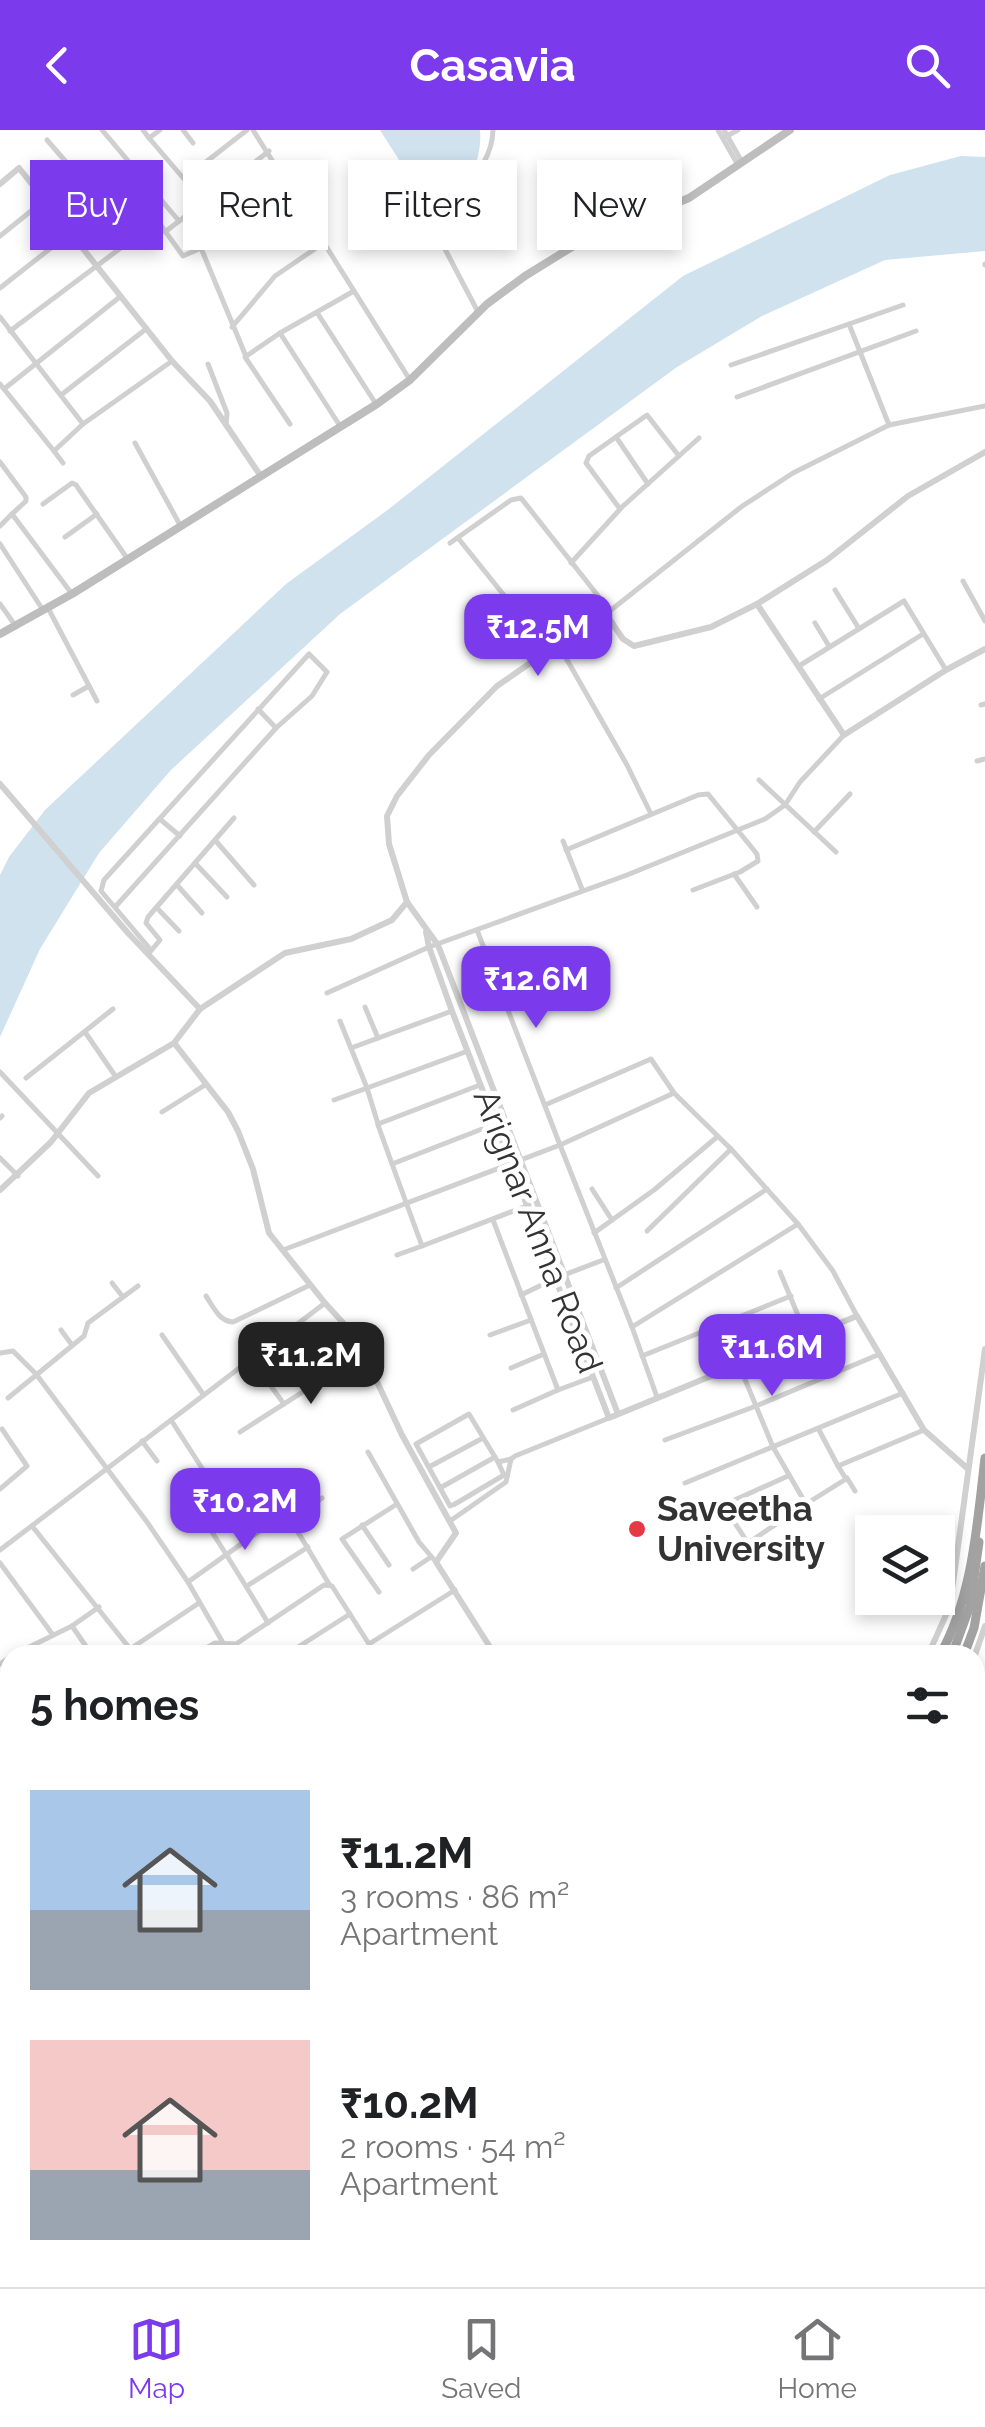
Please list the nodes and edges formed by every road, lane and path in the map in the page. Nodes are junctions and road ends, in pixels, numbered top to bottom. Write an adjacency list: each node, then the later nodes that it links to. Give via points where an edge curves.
1 (102, 130): 20 (street)
2 (143, 130): 10 (street)
3 (160, 130): 10 (street)
4 (183, 130): 12 (street)
5 (250, 130): 10 (street, via 184,179); 13 (street)
6 (493, 130): 36 (street, via 484,163 436,232)
7 (738, 130): 9 (street)
8 (790, 130): 16 (main road)
9 (723, 133): 16 (street)
10 (149, 138)
11 (47, 140): 14 (street)
12 (193, 143)
13 (269, 152): 15 (street); 20 (street)
14 (65, 160)
15 (274, 160)
16 (740, 164): 36 (main road, via 689,198 580,242)
17 (30, 182): 18 (street, via 19,168)
18 (0, 184)
19 (30, 211): 23 (street)
20 (179, 221): 22 (street)
21 (163, 228): 22 (street)
22 (166, 232): 28 (street, via 183,256)
23 (0, 236)
24 (328, 247): 33 (street)
25 (48, 250): 32 (street)
26 (84, 250): 31 (street)
27 (116, 250): 31 (street)
28 (196, 250)
29 (202, 250): 40 (street)
30 (313, 250): 40 (street, via 276,276)
31 (96, 265): 34 (street); 42 (street)
32 (0, 288)
33 (354, 291): 37 (street); 51 (street)
34 (120, 296): 41 (street); 48 (street)
35 (904, 305): 39 (street)
36 (478, 312): 51 (main road)
37 (318, 314): 44 (street); 55 (street)
38 (0, 317): 42 (street)
39 (849, 324): 45 (street); 50 (street)
40 (232, 327): 46 (street)
41 (146, 328): 47 (street); 53 (street)
42 (10, 330): 48 (street)
43 (916, 332): 45 (street)
44 (280, 334): 46 (street); 61 (street)
45 (858, 350): 54 (street); 60 (street)
46 (245, 354): 58 (street)
47 (172, 361): 57 (street); 59 (street)
48 (35, 364): 52 (street); 53 (street)
49 (208, 364): 59 (street)
50 (731, 365)
51 (410, 380): 55 (main road)
52 (2, 386): 65 (street)
53 (60, 395): 57 (street)
54 (737, 396)
55 (376, 404): 61 (main road)
56 (985, 406): 60 (street)
57 (84, 424): 65 (street)
58 (290, 424)
59 (226, 425): 70 (street)
60 (890, 425): 90 (street, via 741,507)
61 (340, 426): 70 (main road)
62 (616, 437): 67 (street, via 647,415); 71 (street); 73 (street, via 586,463)
63 (700, 438): 67 (street)
64 (135, 443): 76 (street)
65 (54, 451): 69 (street)
66 (985, 452): 88 (street, via 908,496)
67 (679, 456): 71 (street)
68 (0, 462): 74 (street, via 26,498)
69 (63, 463)
70 (260, 475): 76 (main road)
71 (648, 484): 73 (street)
72 (43, 504): 75 (street, via 74,483)
73 (620, 509): 83 (street)
74 (12, 514): 77 (street); 86 (street)
75 (97, 514): 78 (street); 82 (street)
76 (180, 525): 82 (main road)
77 (0, 526)
78 (65, 537)
79 (458, 538): 80 (street); 83 (street, via 521,498); 91 (street)
80 (450, 543)
81 (0, 544): 89 (street)
82 (127, 558): 86 (main road)
83 (571, 563): 90 (street)
84 (963, 582): 92 (street)
85 (835, 590): 95 (street)
86 (72, 594): 89 (main road)
87 (0, 604): 94 (street)
88 (757, 604): 90 (street, via 712,628 639,646 625,641); 101 (street)
89 (45, 609): 94 (main road); 103 (street)
90 (608, 613): 98 (street, Arignar Anna Road)
91 (523, 619)
92 (985, 621)
93 (815, 623): 99 (street)
94 (15, 625): 96 (main road)
95 (858, 627): 97 (street, via 904,601); 99 (street)
96 (0, 634)
97 (924, 634): 102 (street); 105 (street)
98 (558, 644): 116 (street); 133 (street, Arignar Anna Road, via 497,686 397,796 387,816 389,844)
99 (829, 646): 101 (street)
100 (985, 649): 102 (street)
101 (799, 666): 105 (street)
102 (946, 670): 109 (street)
103 (89, 686): 104 (street); 106 (street)
104 (73, 695)
105 (819, 699): 109 (street)
106 (98, 701)
107 (258, 709): 108 (street); 108 (street, via 309,654 324,668 323,682); 118 (street)
108 (276, 728): 121 (street)
109 (844, 735): 115 (street)
110 (760, 780): 115 (street)
111 (0, 784): 112 (street)
112 (7, 792): 114 (street); 143 (street)
113 (850, 794): 120 (street)
114 (0, 802)
115 (786, 804): 119 (street); 120 (street)
116 (650, 814): 119 (street, via 708,794); 124 (street)
117 (234, 818): 122 (street)
118 (161, 820): 121 (street); 134 (street, via 102,883)
119 (739, 831): 127 (street, via 758,861); 130 (street)
120 (814, 832): 125 (street)
121 (180, 836): 134 (street)
122 (215, 840): 126 (street); 129 (street)
123 (562, 841): 124 (street)
124 (566, 850): 130 (street)
125 (836, 852)
126 (195, 863): 128 (street); 132 (street)
127 (734, 874): 131 (street); 135 (street)
128 (176, 884): 136 (street); 137 (street)
129 (254, 885)
130 (582, 889): 138 (street)
131 (693, 890)
132 (226, 897)
133 (408, 902): 140 (street, Arignar Anna Road); 150 (street, via 392,920 351,940 285,953)
134 (116, 906): 143 (street)
135 (756, 906)
136 (157, 907): 139 (street); 143 (street, via 146,922 160,940)
137 (202, 913)
138 (477, 930): 141 (street); 145 (street)
139 (179, 931)
140 (426, 932): 141 (street, Arignar Anna Road); 142 (street, Arignar Anna Road)
141 (438, 945): 142 (street); 176 (street, Arignar Anna Road)
142 (429, 948): 147 (street); 152 (street, Arignar Anna Road)
143 (149, 953): 150 (street)
144 (528, 958): 145 (street)
145 (494, 972): 151 (street)
146 (556, 992): 151 (street)
147 (327, 993)
148 (365, 1007): 155 (street)
149 (113, 1009): 154 (street)
150 (200, 1009): 156 (street)
151 (508, 1009): 167 (street)
152 (452, 1011): 155 (street); 158 (street, Arignar Anna Road)
153 (340, 1021): 157 (street)
154 (85, 1032): 160 (street); 161 (street)
155 (378, 1038): 157 (street)
156 (174, 1043): 160 (street); 162 (street)
157 (351, 1048): 164 (street)
158 (468, 1050): 163 (street, Arignar Anna Road); 164 (street)
159 (0, 1072): 171 (street)
160 (116, 1077): 171 (street, via 90,1093)
161 (26, 1078)
162 (205, 1084): 168 (street); 191 (street, via 238,1131 269,1233)
163 (482, 1084): 169 (street, Arignar Anna Road); 170 (street)
164 (366, 1088): 166 (street); 170 (street)
165 (674, 1093): 167 (street, via 651,1059); 172 (street); 173 (street)
166 (334, 1100)
167 (545, 1106): 173 (street)
168 (162, 1112)
169 (497, 1123): 176 (street, Arignar Anna Road); 177 (street)
170 (378, 1124): 177 (street)
171 (57, 1134): 178 (street); 179 (street)
172 (717, 1137): 174 (street); 186 (street)
173 (560, 1145): 176 (street); 189 (street)
174 (730, 1149): 181 (street); 188 (street)
175 (0, 1158): 178 (street)
176 (516, 1160): 183 (street); 184 (street, Arignar Anna Road); 195 (street, Arignar Anna Road)
177 (392, 1164): 183 (street)
178 (18, 1176): 182 (street)
179 (98, 1176)
180 (592, 1189): 186 (street)
181 (767, 1189): 187 (street); 199 (street)
182 (0, 1190)
183 (406, 1203): 190 (street); 191 (street)
184 (529, 1205): 185 (street); 195 (street, Arignar Anna Road)
185 (493, 1220): 190 (street); 200 (street)
186 (612, 1220): 189 (street)
187 (798, 1224): 205 (street); 208 (street)
188 (647, 1231)
189 (594, 1232): 193 (street)
190 (422, 1246): 192 (street)
191 (282, 1250): 197 (street)
192 (397, 1255)
193 (605, 1259): 195 (street); 199 (street)
194 (780, 1272): 202 (street)
195 (561, 1277): 200 (street); 224 (street, Arignar Anna Road); 233 (street, Arignar Anna Road)
196 (112, 1283): 203 (street)
197 (310, 1284): 201 (street, via 233,1322 225,1322); 204 (street)
198 (138, 1286): 203 (street)
199 (616, 1288): 208 (street)
200 (521, 1295): 206 (street)
201 (206, 1296)
202 (790, 1296): 207 (street); 212 (street)
203 (123, 1297): 213 (street, via 88,1322)
204 (324, 1303): 215 (street); 220 (street)
205 (857, 1316): 212 (street); 218 (street)
206 (530, 1320): 211 (street); 217 (street)
207 (722, 1324): 219 (street); 221 (street)
208 (632, 1327): 219 (street)
209 (61, 1330): 213 (street)
210 (162, 1335): 227 (street)
211 (490, 1335)
212 (807, 1337): 221 (street)
213 (72, 1345): 223 (street)
214 (985, 1349): 252 (street)
215 (365, 1352): 230 (street); 270 (street)
216 (0, 1354): 223 (street, via 13,1351)
217 (544, 1354): 222 (street); 225 (street)
218 (880, 1354): 226 (street); 231 (street)
219 (642, 1356): 228 (street)
220 (251, 1359): 227 (street); 230 (street)
221 (738, 1365): 228 (street); 231 (street)
222 (511, 1368)
223 (36, 1374): 229 (street); 251 (street)
224 (594, 1376): 225 (street); 234 (street, Arignar Anna Road)
225 (558, 1390): 232 (street)
226 (903, 1394): 237 (street); 238 (street)
227 (204, 1395): 235 (street)
228 (657, 1397): 233 (street)
229 (8, 1398)
230 (284, 1404): 239 (street)
231 (756, 1406): 242 (street); 243 (street)
232 (513, 1410)
233 (618, 1414): 234 (street)
234 (609, 1418): 245 (street)
235 (170, 1420): 241 (street); 260 (street)
236 (2, 1428): 257 (street, via 27,1466)
237 (820, 1430): 243 (street); 249 (street)
238 (924, 1430): 249 (street); 252 (street)
239 (240, 1432)
240 (483, 1438): 247 (street); 250 (street); 250 (street, via 469,1414 416,1444)
241 (142, 1440): 248 (street); 251 (street)
242 (664, 1440)
243 (773, 1447): 253 (street); 255 (street)
244 (368, 1452): 262 (street)
245 (511, 1458): 247 (street); 268 (street, via 506,1482)
246 (985, 1458): 259 (highway)
247 (496, 1459): 256 (street); 263 (street, via 504,1475)
248 (157, 1461)
249 (838, 1466): 254 (street)
250 (429, 1467): 256 (street)
251 (105, 1468): 271 (street); 281 (street)
252 (968, 1469): 301 (street, via 954,1583)
253 (788, 1476): 264 (street); 265 (street)
254 (847, 1478): 258 (street); 264 (street)
255 (685, 1483)
256 (440, 1488): 263 (street, via 450,1506)
257 (0, 1490)
258 (856, 1491)
259 (981, 1492): 302 (highway, via 966,1583); 303 (highway, via 976,1574)
260 (220, 1496)
261 (322, 1498): 269 (street)
262 (397, 1504): 272 (street); 276 (street)
263 (455, 1504): 268 (street)
264 (806, 1504): 265 (street, via 749,1542)
265 (723, 1505): 267 (street)
266 (286, 1512): 269 (street); 275 (street); 275 (street, via 266,1489 212,1529)
267 (708, 1512)
268 (462, 1513): 270 (street)
269 (292, 1520): 273 (street)
270 (450, 1521): 276 (street, via 456,1533)
271 (32, 1526): 274 (street); 287 (street)
272 (362, 1526): 278 (street); 285 (street, via 342,1539)
273 (308, 1547): 282 (street); 283 (street)
274 (0, 1550)
275 (226, 1556): 281 (street); 283 (street)
276 (434, 1560): 280 (street); 284 (street)
277 (0, 1562): 291 (street)
278 (389, 1565)
279 (985, 1566): 304 (highway)
280 (412, 1569)
281 (188, 1582): 286 (street)
282 (330, 1584): 288 (street); 289 (street)
283 (246, 1586): 289 (street)
284 (454, 1590): 293 (street); 300 (street)
285 (379, 1592)
286 (199, 1602): 292 (street); 297 (street)
287 (99, 1607): 290 (street); 296 (street)
288 (350, 1614): 293 (street); 299 (street)
289 (268, 1622): 292 (street, via 236,1644)
290 (72, 1626): 291 (street); 295 (street)
291 (53, 1635): 294 (street)
292 (222, 1641): 298 (street)
293 (369, 1644)
294 (33, 1645)
295 (85, 1645)
296 (129, 1645)
297 (135, 1645)
298 (214, 1645)
299 (299, 1645)
300 (490, 1645)
301 (932, 1645)
302 (945, 1645)
303 (956, 1645)
304 (968, 1645)

